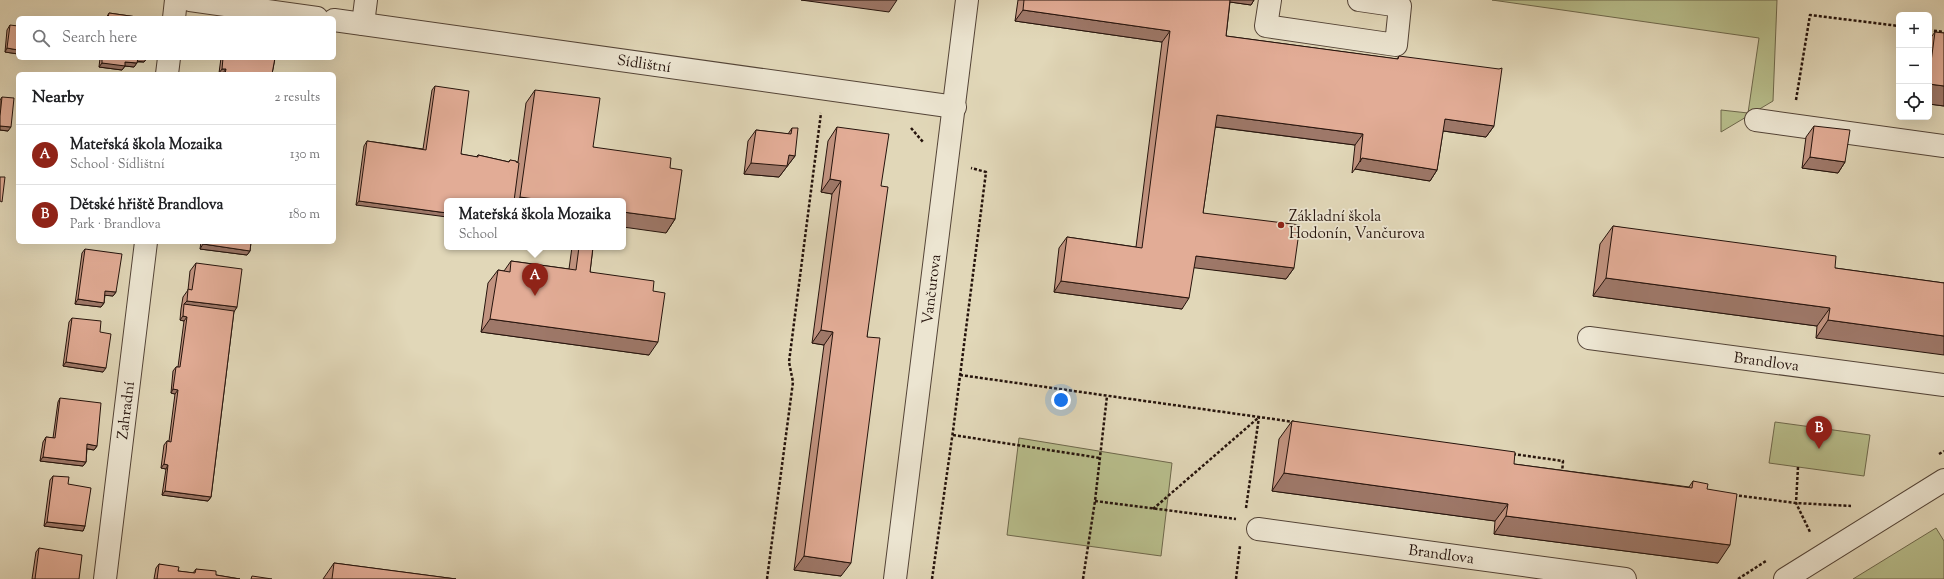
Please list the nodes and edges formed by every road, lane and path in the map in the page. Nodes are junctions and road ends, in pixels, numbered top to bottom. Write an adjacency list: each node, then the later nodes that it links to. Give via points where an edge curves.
1 (176, 0): 7 (street)
2 (190, 0): 8 (street)
3 (366, 0): 10 (street)
4 (968, 0): 17 (street, Vančurova)
5 (1270, 0): 6 (street, via 1266,26 1396,45 1400,6)
6 (1359, 0)
7 (174, 16)
8 (303, 16)
9 (336, 20): 10 (street, Sídlištní)
10 (363, 24): 17 (street, Sídlištní)
11 (1896, 26): 20 (path, via 1810,15)
12 (1932, 30): 13 (path)
13 (1944, 32)
14 (169, 60): 15 (street)
15 (167, 72)
16 (822, 106): 44 (path, via 790,362 793,382)
17 (955, 107): 22 (street, Vančurova)
18 (1756, 120): 20 (street)
19 (906, 122): 22 (path, via 924,144 925,157)
20 (1792, 125): 21 (street)
21 (1944, 146)
22 (948, 157): 25 (path, via 964,166 986,172); 45 (street, Vančurova)
23 (146, 244): 43 (street, Zahradní)
24 (1589, 338): 26 (street, Brandlova)
25 (960, 376): 27 (path); 30 (path)
26 (1944, 385)
27 (1107, 396): 28 (path); 32 (path)
28 (1259, 417): 29 (path); 40 (path); 41 (path)
29 (1298, 423)
30 (953, 435): 32 (path); 46 (path)
31 (1508, 453): 34 (path, via 1563,461 1562,472)
32 (1100, 458): 37 (path)
33 (1798, 467): 38 (path)
34 (1568, 473)
35 (1944, 480): 50 (street)
36 (1726, 494): 38 (path)
37 (1096, 501): 40 (path); 47 (path)
38 (1796, 503): 39 (path); 42 (path)
39 (1851, 506)
40 (1153, 509): 41 (path)
41 (1248, 525): 48 (path); 49 (street, Brandlova)
42 (1810, 532)
43 (105, 579)
44 (767, 579)
45 (895, 579)
46 (932, 579)
47 (1083, 579)
48 (1236, 579)
49 (1625, 579)
50 (1785, 579)

